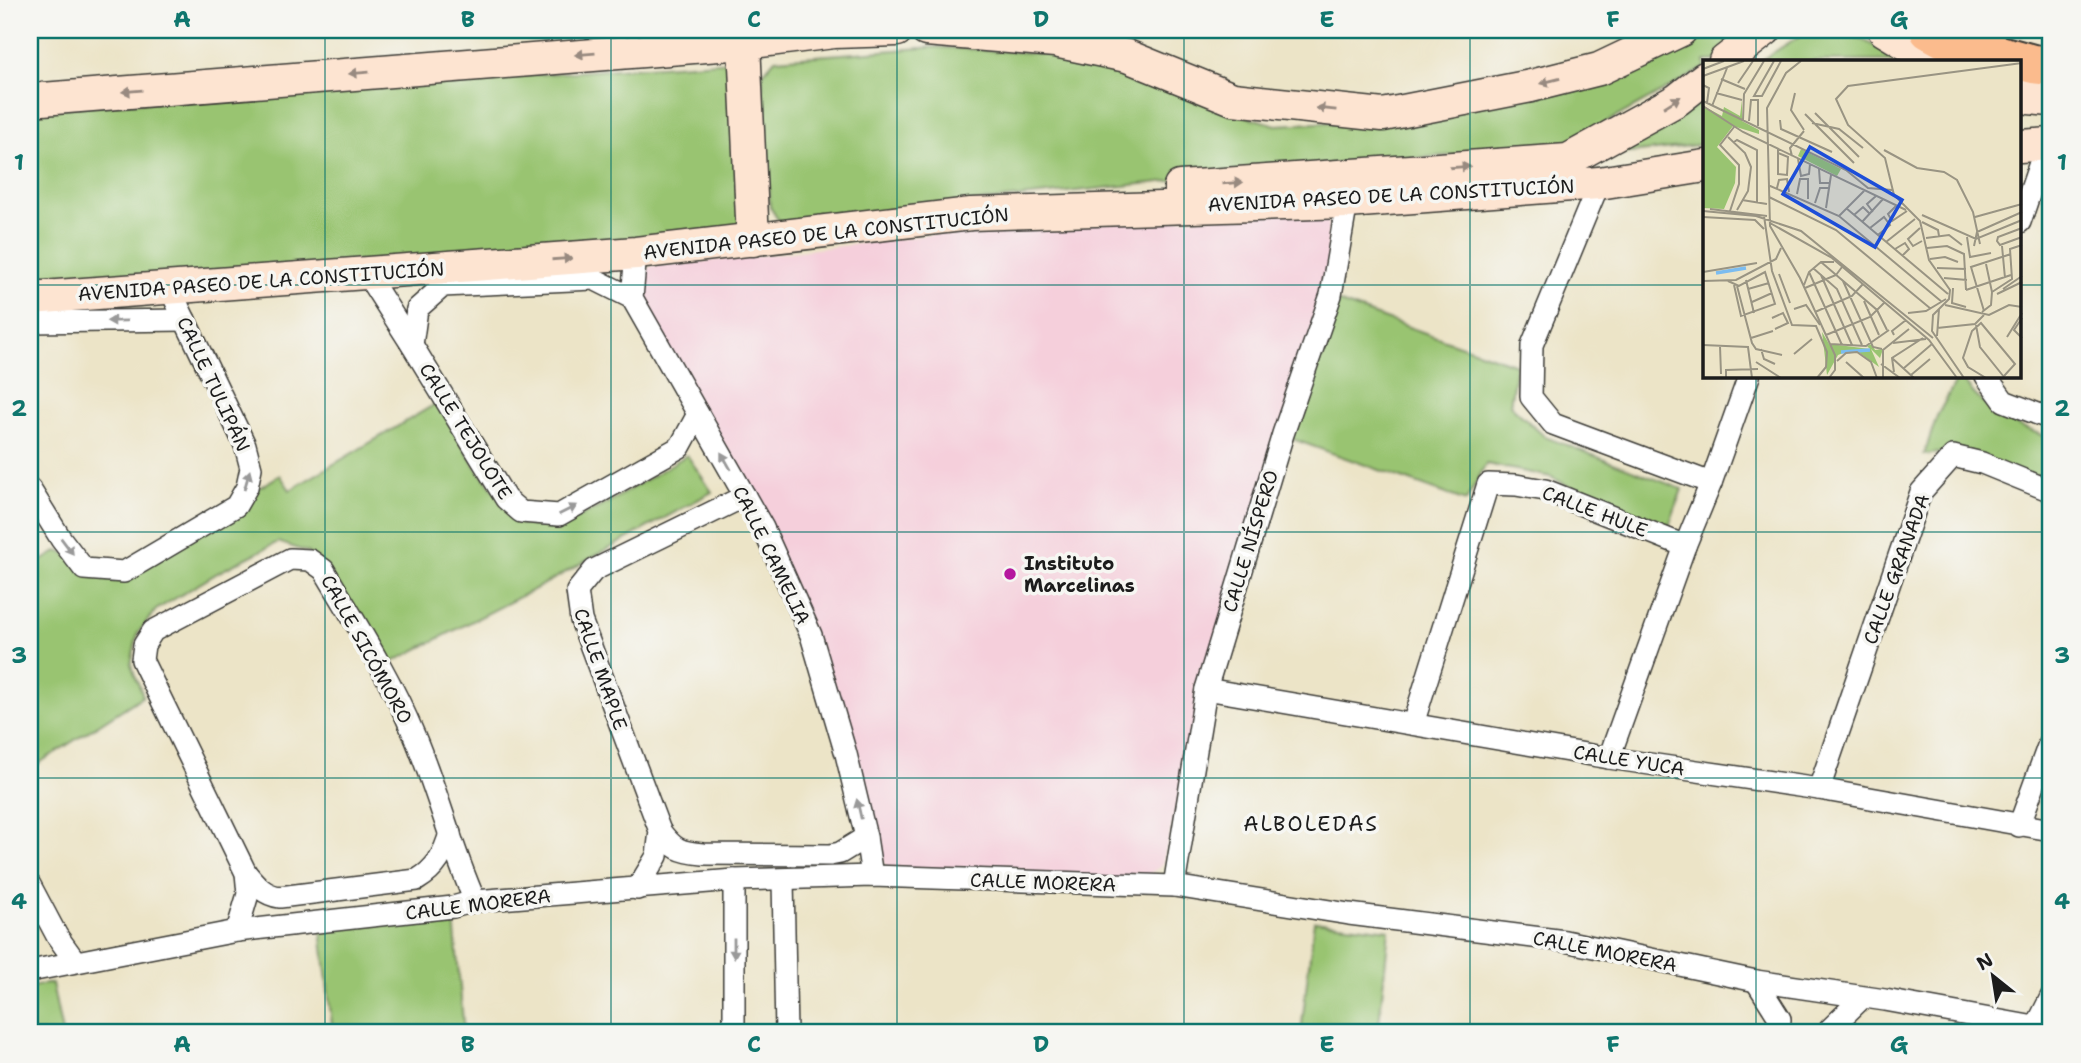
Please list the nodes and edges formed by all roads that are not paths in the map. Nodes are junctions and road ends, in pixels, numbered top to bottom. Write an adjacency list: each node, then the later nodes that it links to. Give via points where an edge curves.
1 (897, 30): 9 (street)
2 (926, 30): 17 (street, one-way to 2, via 1383,115 1233,99 1127,57 1055,41)
3 (1632, 30): 17 (street)
4 (1681, 30): 17 (street)
5 (1765, 30): 12 (street)
6 (1884, 30): 13 (street)
7 (1929, 30): 14 (highway, via 1949,41)
8 (1990, 30): 11 (highway)
9 (834, 31): 10 (street)
10 (744, 43): 20 (street, one-way to 20); 28 (street)
11 (2051, 43)
12 (1726, 60)
13 (1933, 60)
14 (2018, 60)
15 (2022, 61): 16 (highway)
16 (2051, 66)
17 (1598, 69)
18 (1703, 80): 26 (street, one-way to 18, via 1033,202 1164,188 1569,160 1676,100)
19 (2022, 94): 21 (street)
20 (30, 100)
21 (2051, 100)
22 (2039, 145): 27 (street)
23 (1703, 166): 24 (street, AVENIDA PASEO DE LA CONSTITUCIÓN)
24 (1599, 183): 25 (street, AVENIDA PASEO DE LA CONSTITUCIÓN); 41 (street, via 1532,345 1531,397 1553,424)
25 (1348, 202): 26 (street, AVENIDA PASEO DE LA CONSTITUCIÓN); 46 (street, CALLE NÍSPERO, via 1331,295 1283,434)
26 (971, 214): 28 (street, AVENIDA PASEO DE LA CONSTITUCIÓN)
27 (2022, 214)
28 (753, 240): 29 (street, AVENIDA PASEO DE LA CONSTITUCIÓN)
29 (636, 253): 30 (street, AVENIDA PASEO DE LA CONSTITUCIÓN, one-way to 29); 33 (street)
30 (366, 273): 31 (street, AVENIDA PASEO DE LA CONSTITUCIÓN); 36 (street, CALLE TEJOLOTE)
31 (169, 287): 32 (street, AVENIDA PASEO DE LA CONSTITUCIÓN); 34 (street, CALLE TULIPÁN)
32 (30, 298)
33 (632, 298): 36 (street, via 594,279 443,286 417,309); 39 (street, CALLE CAMELIA)
34 (185, 320): 35 (street, one-way to 35); 42 (street, CALLE TULIPÁN, one-way to 34, via 84,569 124,572 236,506 251,468 245,445)
35 (30, 322)
36 (412, 345): 39 (street, CALLE TEJOLOTE, one-way to 39, via 506,499 521,512 559,515 680,447)
37 (1748, 378): 41 (street)
38 (1987, 378): 40 (street, via 2004,401)
39 (698, 414): 44 (street, CALLE CAMELIA, one-way to 39)
40 (2051, 419)
41 (1710, 483): 45 (street)
42 (30, 489)
43 (2051, 491): 50 (street, CALLE GRANADA, via 1954,456 1921,492)
44 (745, 496): 53 (street, CALLE MAPLE, via 594,570 577,591 581,620); 55 (street, CALLE CAMELIA, one-way to 44, via 811,635)
45 (1685, 546): 47 (street, CALLE HULE, via 1545,489 1488,484); 49 (street)
46 (1206, 689): 47 (street, CALLE YUCA); 60 (street, CALLE NÍSPERO)
47 (1413, 724): 49 (street, CALLE YUCA)
48 (2051, 738): 51 (street)
49 (1609, 758): 50 (street, CALLE YUCA)
50 (1819, 789): 51 (street, CALLE YUCA)
51 (2019, 826): 52 (street, CALLE YUCA)
52 (2051, 830)
53 (660, 831): 55 (street, via 673,848 703,854 830,855); 61 (street, via 657,856)
54 (450, 833): 56 (street, CALLE MORERA, via 438,863 417,880 281,897 260,890); 56 (street, CALLE SICÓMORO, via 414,734 379,664 324,570 310,560 290,559 153,631 144,645 142,660); 62 (street, CALLE SICÓMORO)
55 (866, 837): 57 (street, CALLE CAMELIA)
56 (246, 873): 64 (street, CALLE SICÓMORO, via 248,894)
57 (872, 876): 59 (street, CALLE MORERA); 60 (street, CALLE MORERA)
58 (734, 880): 59 (street, CALLE MORERA); 61 (street, CALLE MORERA); 71 (street, one-way to 71)
59 (783, 880): 72 (street)
60 (1174, 886): 67 (street, CALLE MORERA, via 1565,941)
61 (637, 889): 62 (street, CALLE MORERA)
62 (475, 901): 64 (street, CALLE MORERA)
63 (33, 902): 65 (street)
64 (237, 931): 65 (street, CALLE MORERA)
65 (75, 961): 66 (street, CALLE MORERA)
66 (30, 971)
67 (1756, 981): 69 (street, CALLE MORERA); 73 (street, via 1780,1019)
68 (2051, 997): 70 (street)
69 (1862, 998): 70 (street, CALLE MORERA); 74 (street)
70 (2044, 1028)
71 (734, 1033)
72 (786, 1033)
73 (1779, 1033)
74 (1828, 1033)

